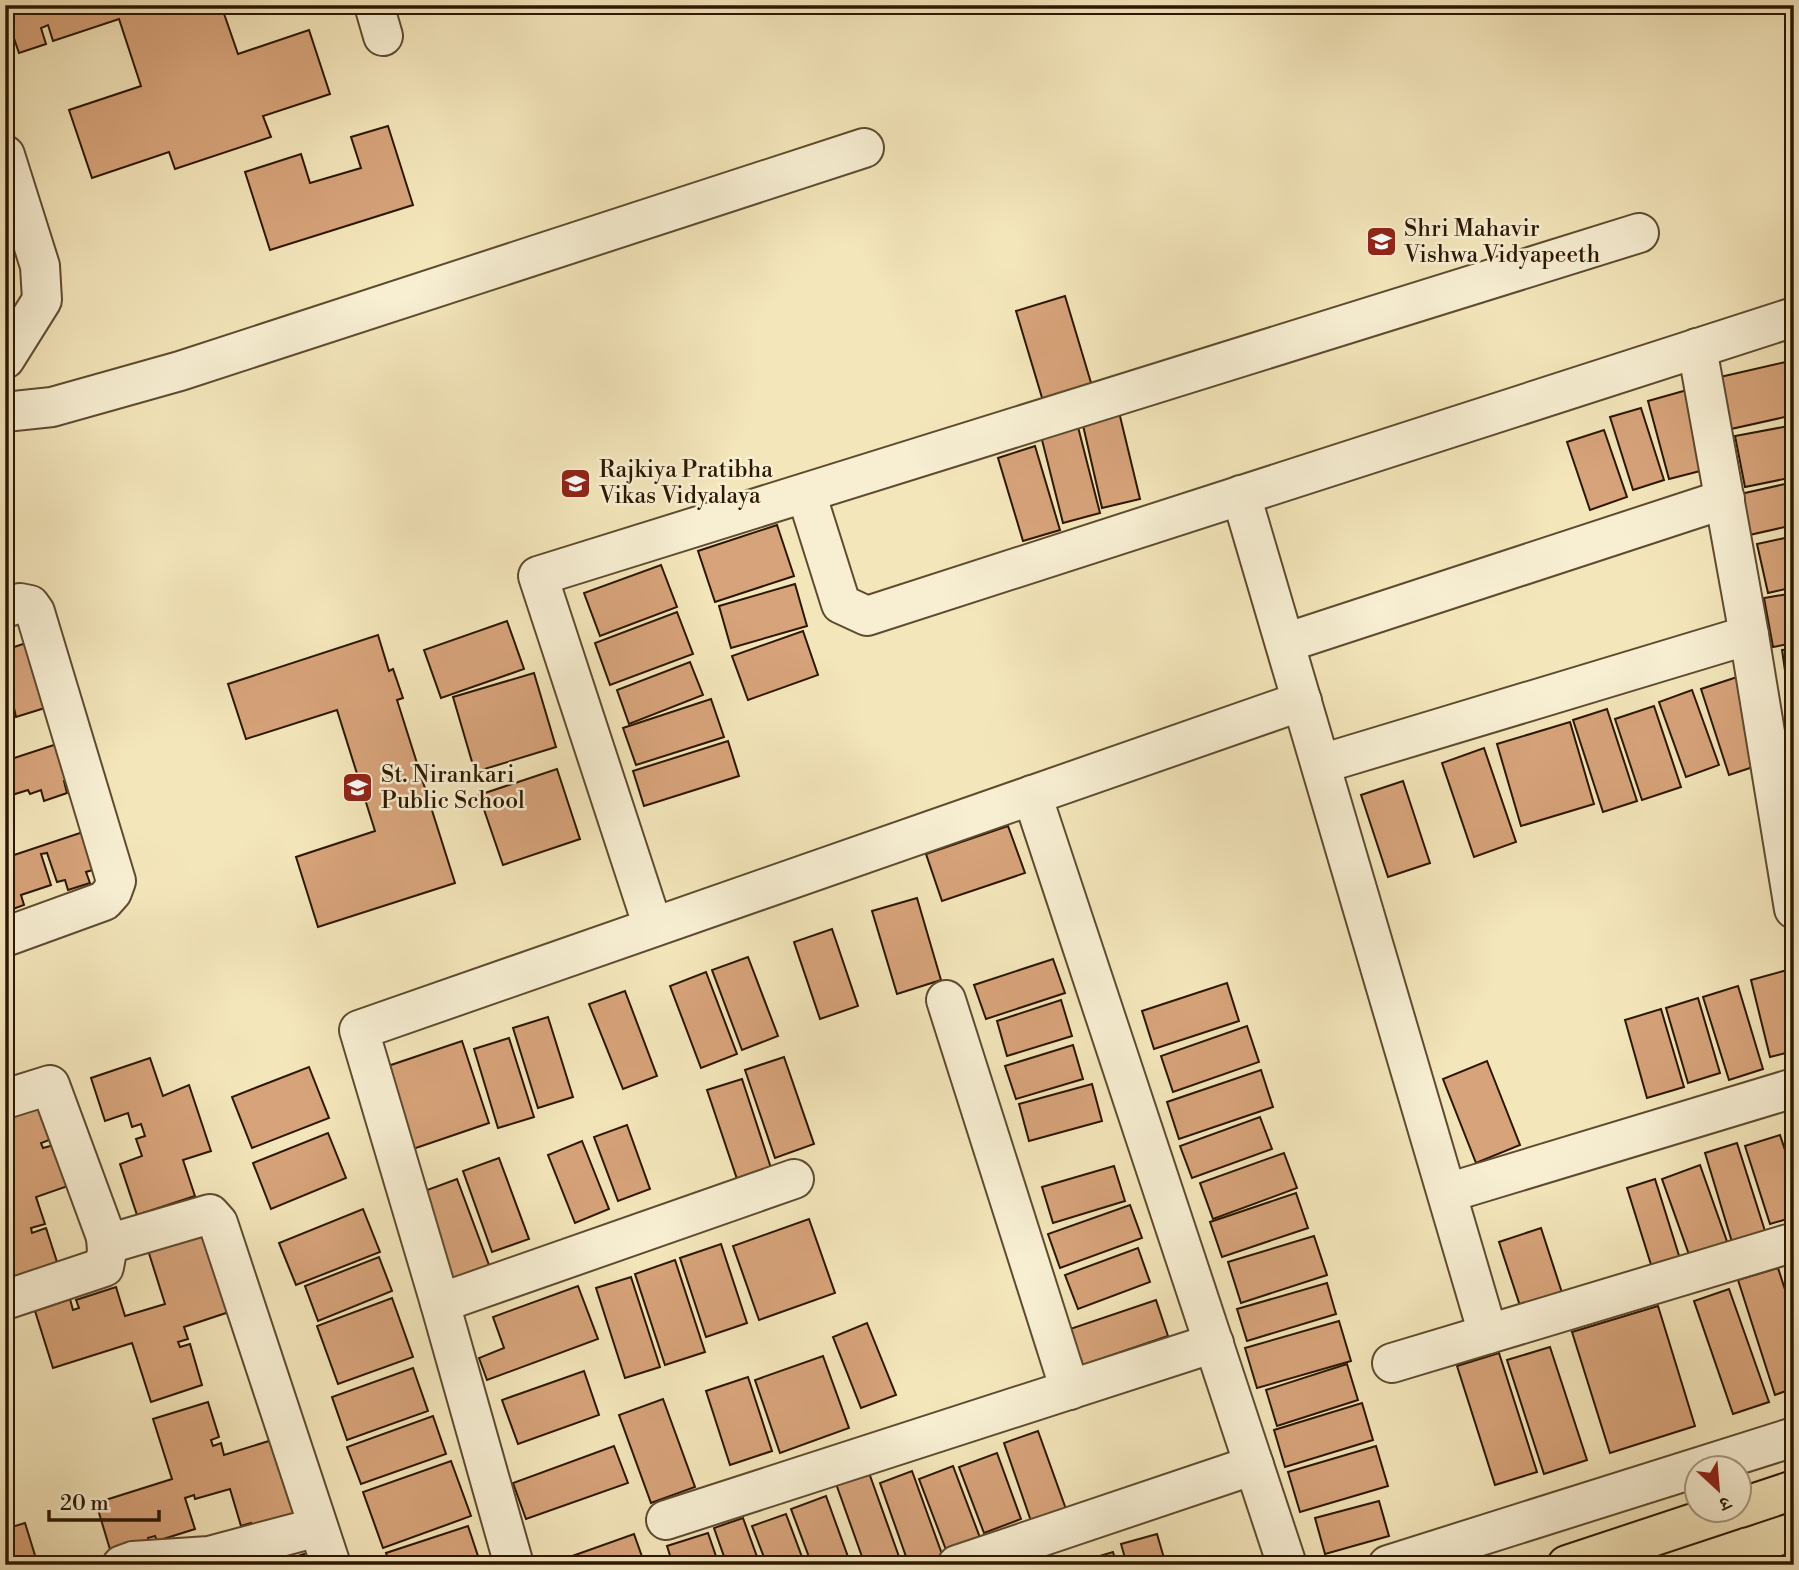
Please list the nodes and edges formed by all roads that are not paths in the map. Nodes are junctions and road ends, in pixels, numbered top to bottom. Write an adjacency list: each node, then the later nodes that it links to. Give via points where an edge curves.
1 (864, 148): 7 (street, via 180,371 52,407)
2 (5, 155): 6 (street, via 40,266 42,300)
3 (1639, 233): 8 (street)
4 (1794, 317): 5 (street)
5 (1697, 348): 9 (street); 10 (street)
6 (5, 359)
7 (5, 412)
8 (806, 493): 9 (street, via 841,604 867,616); 18 (street, via 538,576)
9 (1241, 495): 13 (street)
10 (1725, 499): 12 (street); 13 (street)
11 (5, 608): 19 (street, via 20,603 35,612 116,881 104,901)
12 (1749, 635): 15 (street); 17 (street)
13 (1285, 643): 14 (street)
14 (1302, 701): 15 (street); 16 (street)
15 (1321, 764): 24 (street)
16 (1032, 795): 18 (street); 30 (street)
17 (1794, 909)
18 (653, 927): 28 (street, via 359,1030)
19 (5, 937)
20 (946, 1000): 32 (street)
21 (1794, 1088): 24 (street)
22 (5, 1099): 25 (street, via 50,1085)
23 (794, 1179): 28 (street)
24 (1447, 1193): 29 (street)
25 (106, 1237): 27 (street, via 104,1267); 39 (street, via 118,1241 209,1214 218,1223)
26 (1788, 1244): 29 (street)
27 (5, 1300)
28 (440, 1303): 42 (street)
29 (1488, 1334): 31 (street)
30 (1214, 1343): 32 (street); 34 (street)
31 (1392, 1363)
32 (1070, 1390): 37 (street)
33 (1794, 1437): 45 (street)
34 (1254, 1465): 43 (street); 44 (street)
35 (1794, 1490): 36 (main road)
36 (1754, 1503)
37 (666, 1520)
38 (1691, 1524): 46 (main road)
39 (318, 1527): 40 (street, via 209,1556); 41 (street)
40 (122, 1565)
41 (331, 1565)
42 (514, 1565)
43 (957, 1565)
44 (1287, 1565)
45 (1388, 1565)
46 (1567, 1565)

